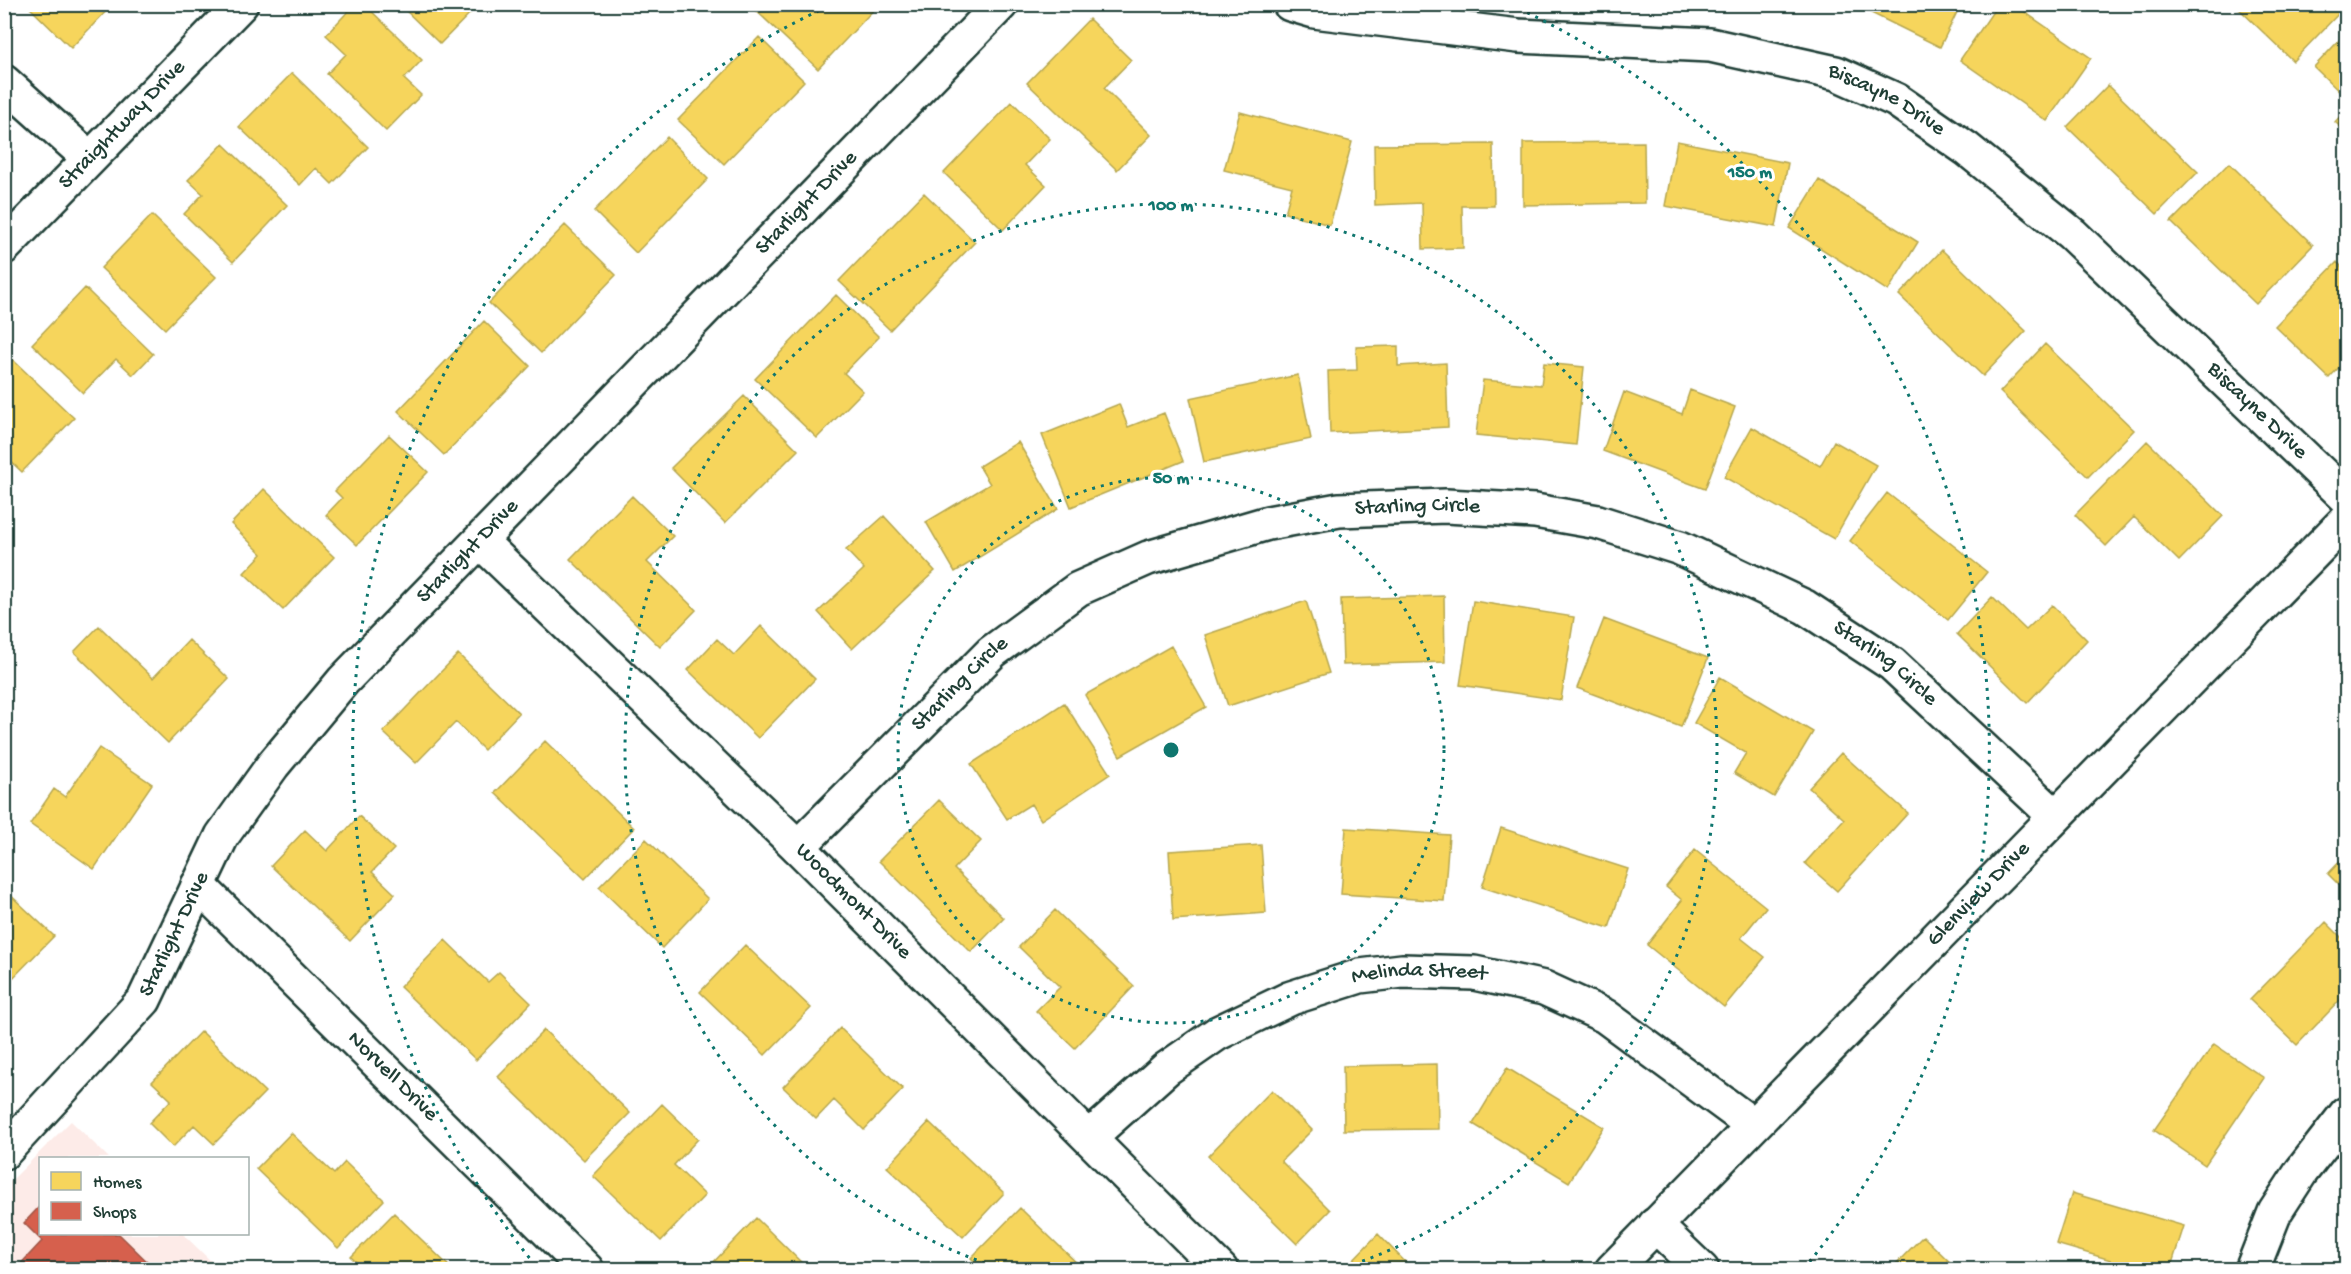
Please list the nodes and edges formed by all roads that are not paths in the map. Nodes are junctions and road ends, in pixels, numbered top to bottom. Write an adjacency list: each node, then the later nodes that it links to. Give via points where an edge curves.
1 (241, 4): 5 (street, Straightway Drive)
2 (1001, 4): 9 (street, Starlight Drive)
3 (1290, 4): 7 (street, Biscayne Drive, via 1314,12 1518,36 1710,45 1836,74 1896,100 1967,149 2072,234)
4 (4, 82): 5 (street)
5 (89, 158): 6 (street, Straightway Drive)
6 (4, 246)
7 (2346, 496)
8 (2346, 520): 10 (street, Glenview Drive)
9 (480, 542): 11 (street, Woodmont Drive); 12 (street, Starlight Drive, via 343,681 280,757 222,836)
10 (2055, 816): 11 (street, Starling Circle, via 1892,664 1805,607 1680,548 1598,522 1535,511 1446,506 1339,510 1268,523 1148,558 1078,589 992,652); 14 (street, Glenview Drive)
11 (798, 847): 15 (street, Woodmont Drive)
12 (198, 885): 16 (street, Starlight Drive, via 144,1000); 18 (street, Norvell Drive)
13 (2346, 1114): 22 (street, via 2275,1212)
14 (1753, 1125): 15 (street, Melinda Street, via 1605,1016 1544,988 1474,973 1402,970 1360,976 1291,998 1218,1033 1166,1069); 17 (street, Glenview Drive)
15 (1090, 1137): 19 (street, Woodmont Drive)
16 (4, 1152)
17 (1655, 1225): 20 (street, Glenview Drive); 21 (street)
18 (587, 1269)
19 (1221, 1269)
20 (1612, 1269)
21 (1702, 1269)
22 (2252, 1269)

